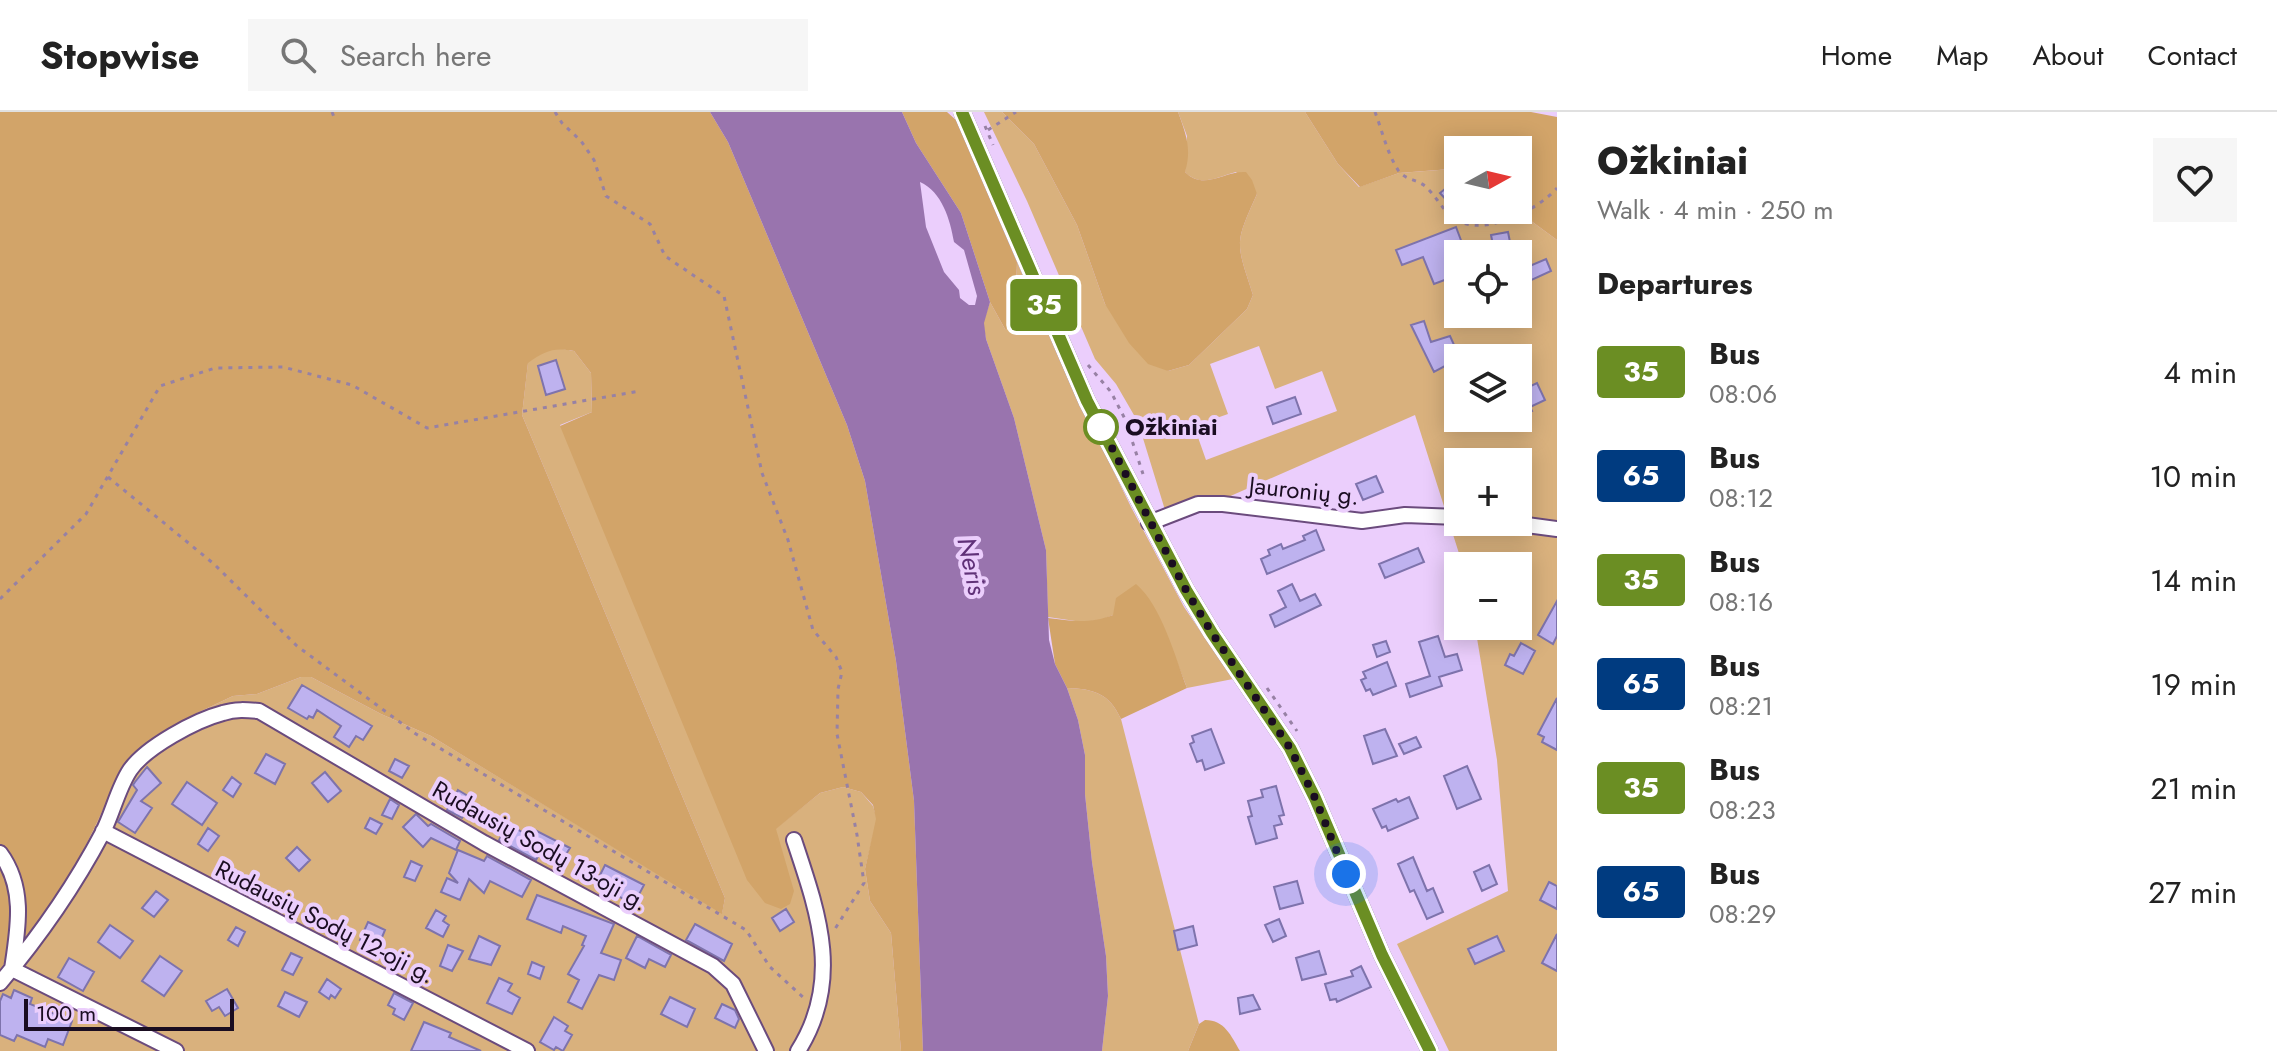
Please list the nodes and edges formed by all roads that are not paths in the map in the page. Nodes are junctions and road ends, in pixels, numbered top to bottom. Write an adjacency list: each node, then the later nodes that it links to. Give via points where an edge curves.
1 (962, 112): 3 (street, via 1057,337)
2 (1444, 516): 3 (street, Jauronių g., via 1362,521 1198,504)
3 (1149, 523): 15 (street, via 1212,633 1290,748)
4 (1532, 526): 5 (street)
5 (1557, 529)
6 (103, 831): 9 (street); 12 (street, Rudausių Sodų 12-oji g.); 13 (street, Rudausių Sodų 13-oji g., via 130,770 146,754 221,713 259,711 484,843 713,966 733,984)
7 (794, 840): 14 (street, via 818,914 824,972 816,1011)
8 (0, 853): 9 (street, via 10,867 20,911)
9 (12, 969): 10 (street); 11 (street)
10 (0, 983)
11 (176, 1051)
12 (527, 1051)
13 (766, 1051)
14 (798, 1051)
15 (1430, 1051)

